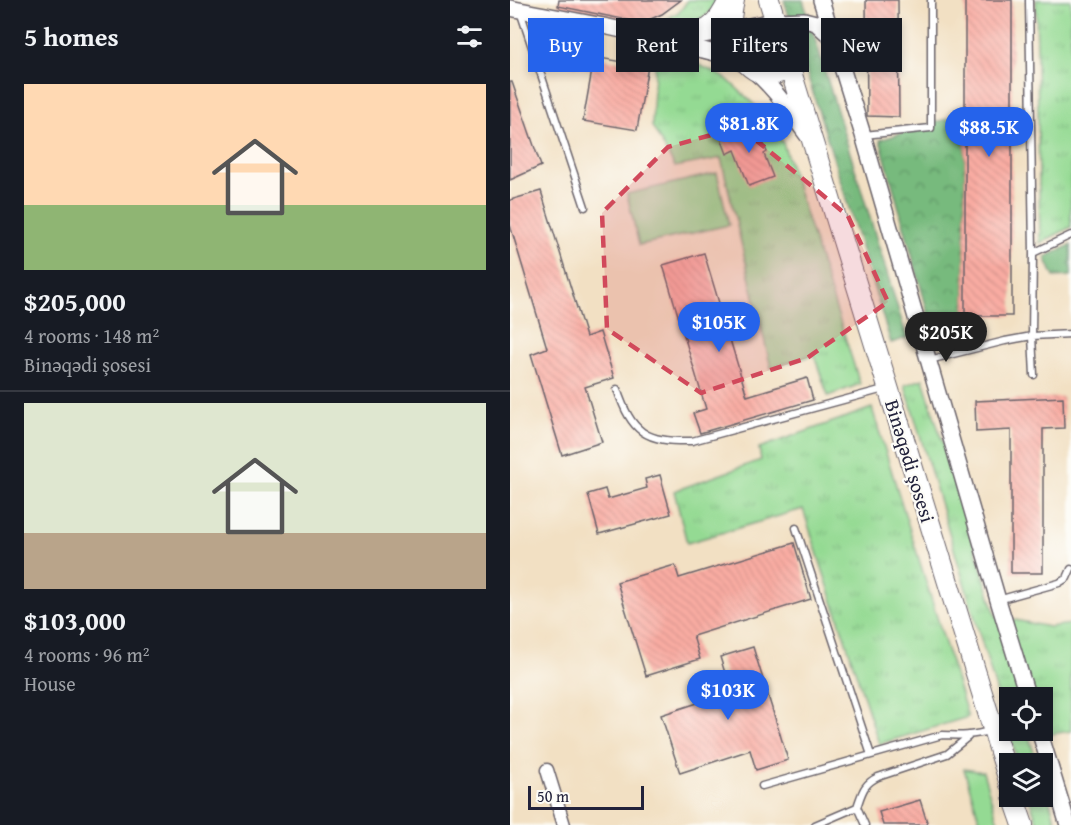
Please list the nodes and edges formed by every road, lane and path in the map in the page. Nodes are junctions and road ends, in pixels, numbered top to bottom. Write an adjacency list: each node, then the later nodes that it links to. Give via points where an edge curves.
1 (729, 0): 12 (main road, via 719,20)
2 (734, 0): 8 (main road)
3 (769, 0): 9 (main road, Binəqədi şosesi)
4 (821, 0): 10 (street)
5 (931, 0): 18 (lane, via 931,128)
6 (1029, 0): 22 (lane)
7 (515, 9): 11 (street); 20 (lane)
8 (731, 18)
9 (767, 18)
10 (827, 18)
11 (616, 29)
12 (699, 32)
13 (756, 72): 19 (street)
14 (761, 72): 15 (main road)
15 (782, 72)
16 (791, 72): 19 (main road, Binəqədi şosesi)
17 (844, 72): 18 (street)
18 (863, 135): 25 (street)
19 (814, 144): 27 (main road, Binəqədi şosesi)
20 (585, 207)
21 (1071, 235): 22 (lane)
22 (1033, 253): 24 (lane)
23 (1071, 334): 24 (lane)
24 (1032, 336): 25 (lane); 26 (lane)
25 (928, 360): 31 (street)
26 (1034, 375)
27 (888, 388): 28 (lane, via 692,441 673,442 648,436 634,426); 33 (main road, Binəqədi şosesi)
28 (617, 389)
29 (796, 528): 37 (lane)
30 (1071, 569): 31 (lane, via 1059,583)
31 (998, 600): 32 (street)
32 (1025, 687)
33 (992, 730): 34 (lane); 36 (main road, Binəqədi şosesi)
34 (969, 736): 37 (lane, via 942,735); 41 (lane, via 948,754 870,781)
35 (1043, 741): 40 (street)
36 (1000, 753)
37 (871, 755): 39 (lane)
38 (547, 770): 43 (street)
39 (762, 786)
40 (1067, 804): 47 (street)
41 (857, 807): 44 (lane); 45 (lane)
42 (1017, 807): 46 (main road)
43 (564, 825)
44 (815, 825)
45 (865, 825)
46 (1023, 825)
47 (1068, 825)

